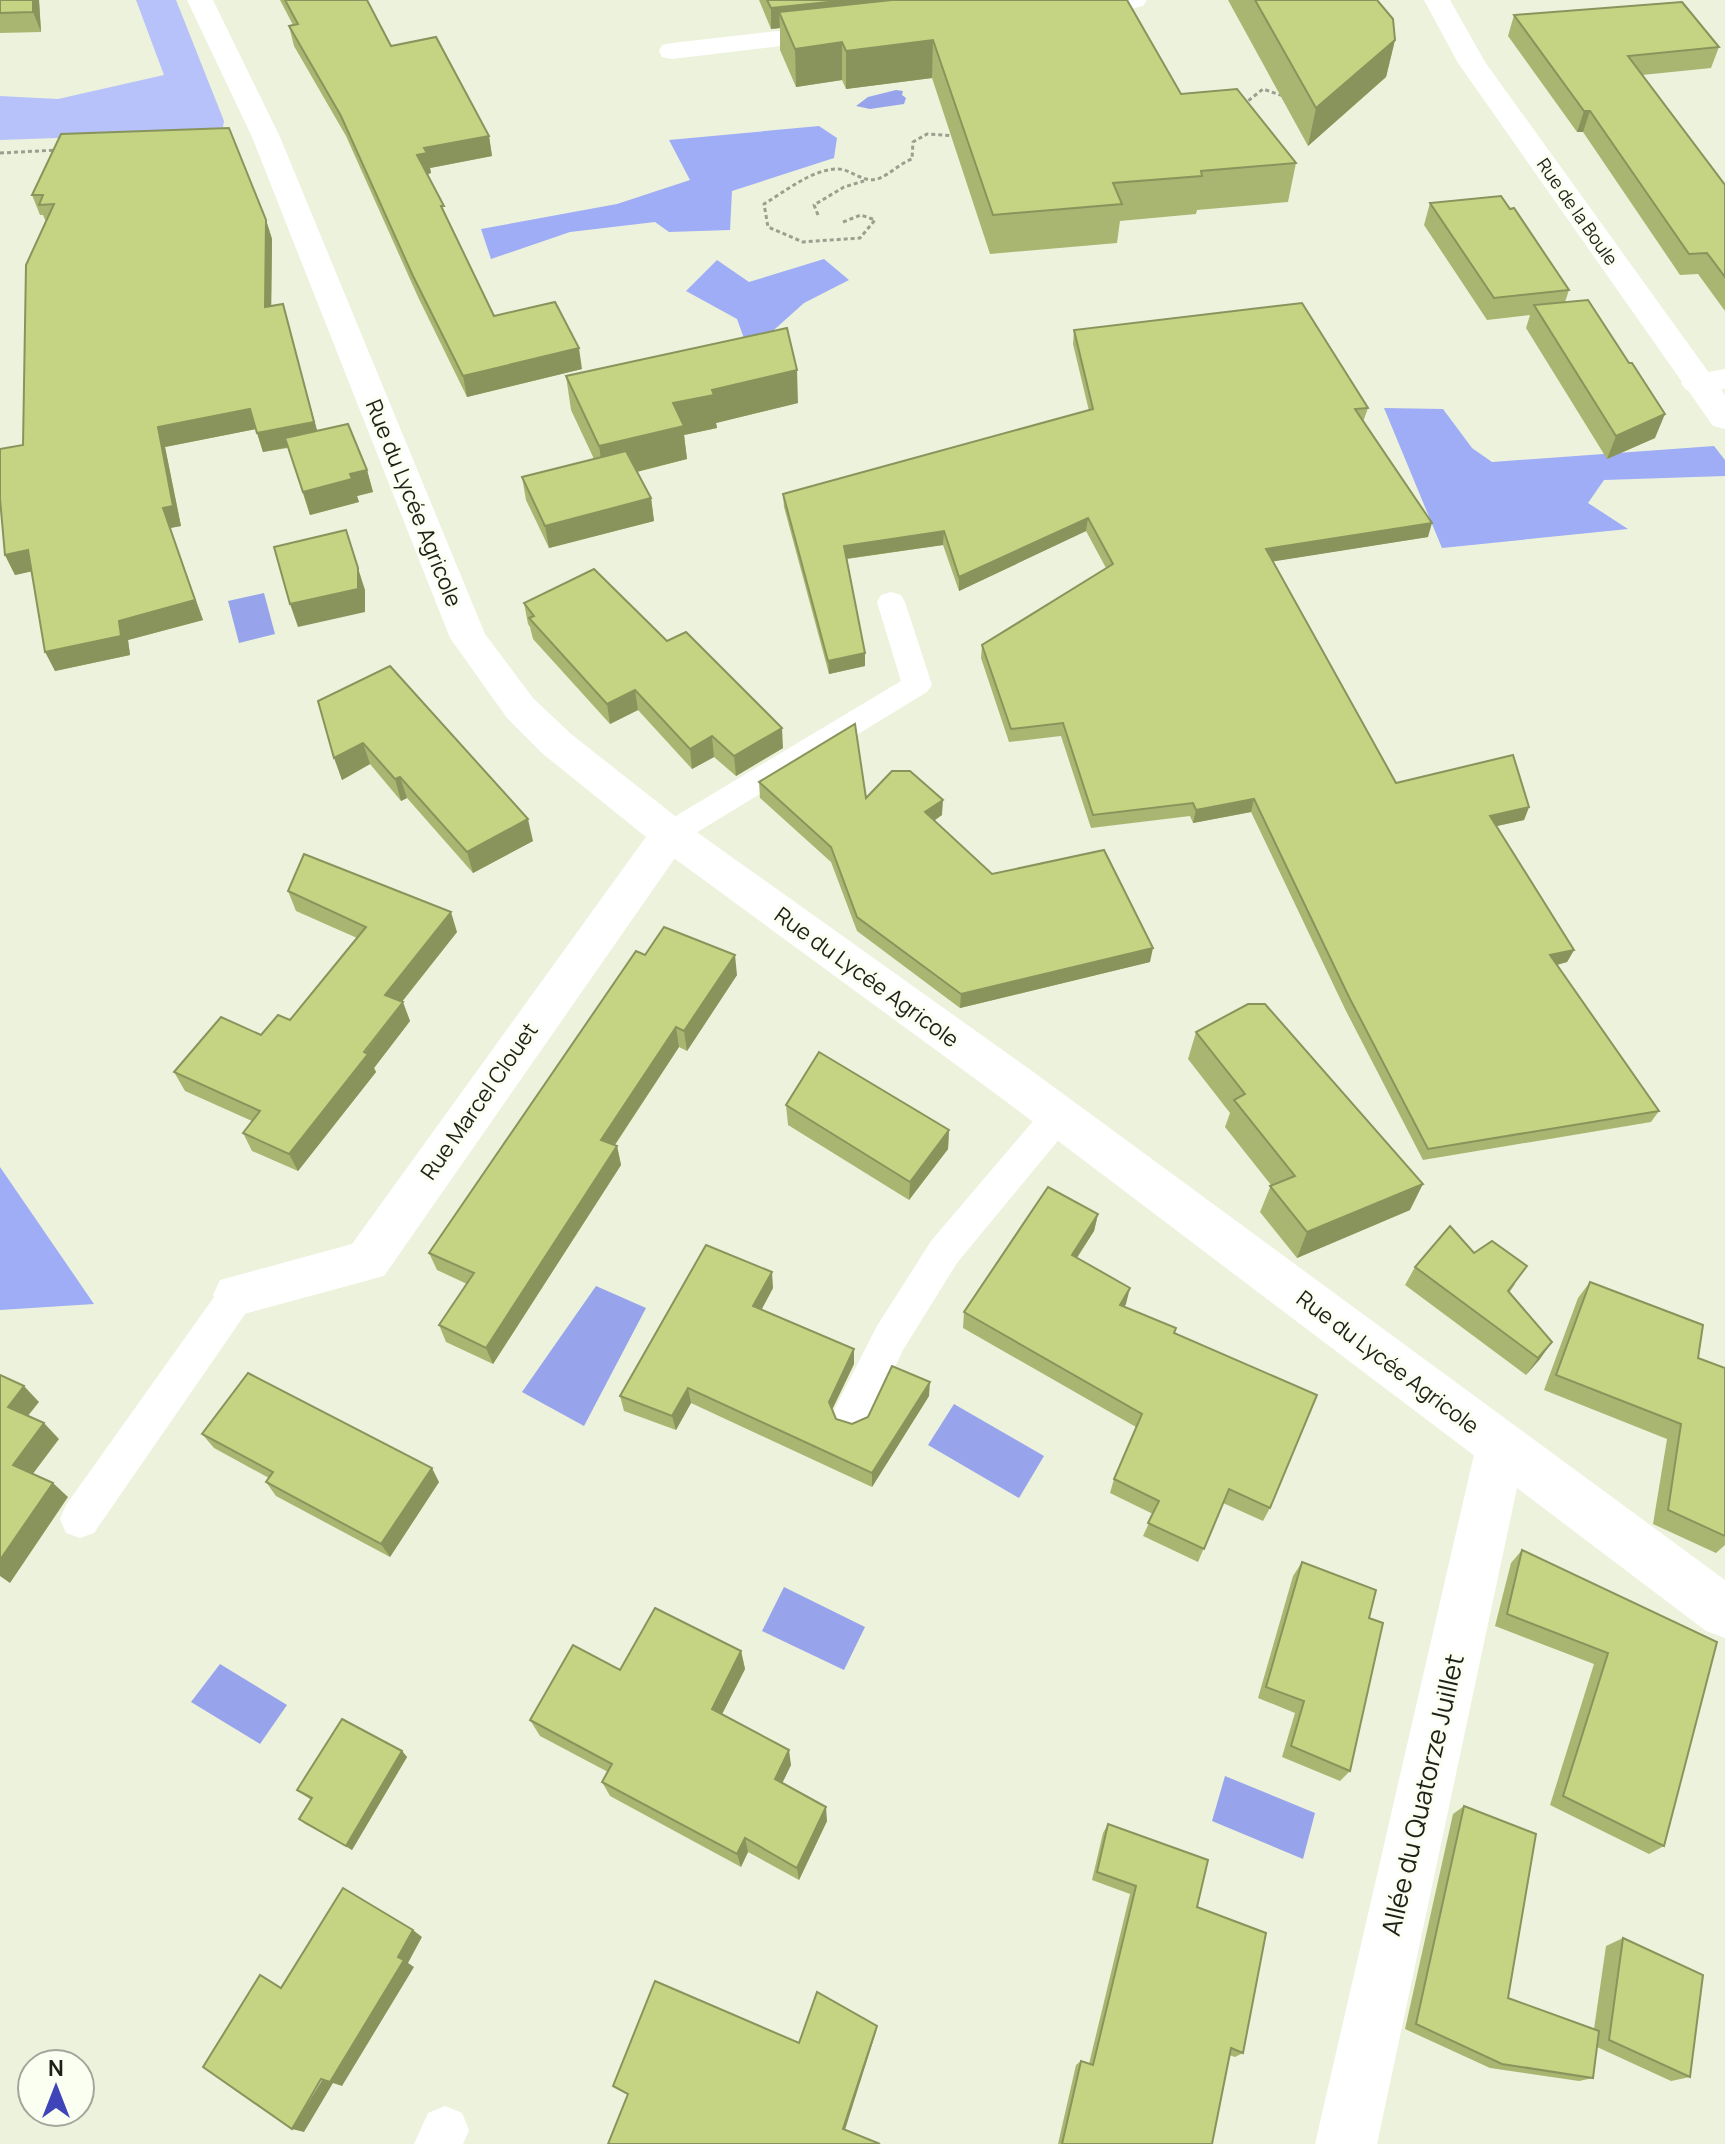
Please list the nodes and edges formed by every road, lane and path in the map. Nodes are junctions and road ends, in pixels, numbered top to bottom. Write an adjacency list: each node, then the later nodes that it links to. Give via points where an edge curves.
1 (200, 0): 18 (street, Rue du Lycée Agricole, via 266,137 468,638 520,708 557,744)
2 (1134, 0): 4 (street)
3 (1437, 0): 15 (street, Rue de la Boule, via 1472,63)
4 (1041, 10)
5 (872, 29): 6 (street)
6 (672, 51)
7 (1298, 101): 8 (path, via 1263,89)
8 (1239, 108)
9 (964, 137): 12 (path, via 927,134 913,142 912,159 879,179)
10 (59, 150): 11 (path)
11 (0, 153)
12 (865, 180): 13 (path, via 814,205); 14 (path, via 840,169 815,174 764,204 768,227 803,242 860,238 875,220 861,215)
13 (818, 215)
14 (843, 222)
15 (1711, 381): 16 (street, Rue de la Boule)
16 (1725, 419)
17 (891, 602): 18 (lane, via 917,685)
18 (670, 834): 19 (street, Rue du Lycée Agricole); 20 (street, Rue Marcel Clouet, via 367,1261)
19 (1058, 1116): 21 (lane, via 944,1252 890,1338); 22 (street, Rue du Lycée Agricole)
20 (237, 1295): 23 (lane)
21 (851, 1417)
22 (1501, 1446): 24 (street, Rue du Lycée Agricole); 25 (street, Allée du Quatorze Juillet)
23 (80, 1519)
24 (1725, 1612)
25 (1346, 2144)

